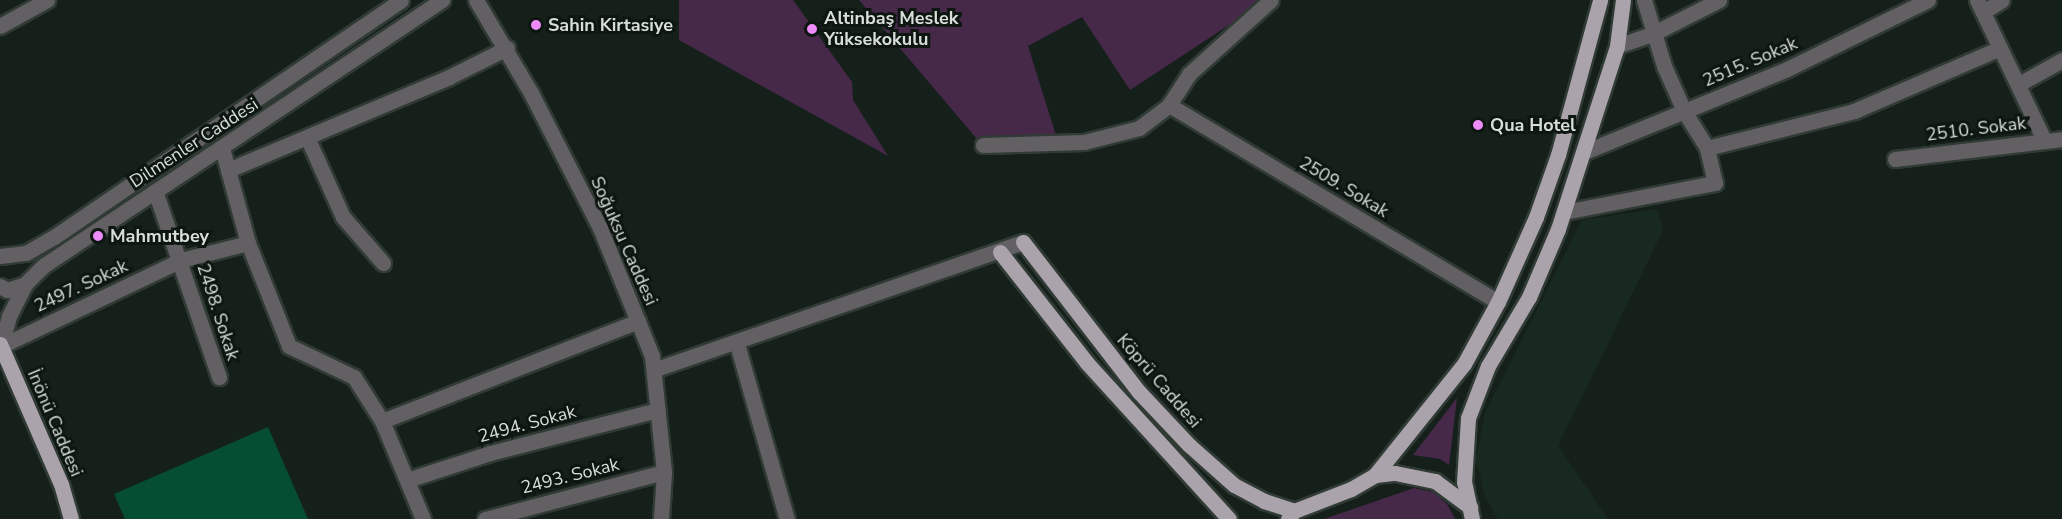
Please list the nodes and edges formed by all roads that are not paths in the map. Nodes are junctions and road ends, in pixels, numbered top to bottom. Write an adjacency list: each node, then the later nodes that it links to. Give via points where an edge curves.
1 (47, 0): 13 (street)
2 (401, 0): 36 (street, Dilmenler Caddesi, via 121,193 54,237)
3 (442, 0): 26 (street, Dilmenler Caddesi)
4 (476, 0): 16 (street, Soğuksu Caddesi)
5 (1271, 0): 20 (street, via 1189,74)
6 (1600, 0): 43 (main road, via 1558,155 1536,217)
7 (1623, 0): 15 (main road)
8 (1644, 0): 14 (street)
9 (1719, 0): 14 (street)
10 (1928, 0): 21 (street, 2515. Sokak, via 1787,69)
11 (2002, 0): 12 (street)
12 (1980, 6): 17 (street)
13 (0, 26)
14 (1654, 33): 15 (street); 21 (street)
15 (1617, 46): 28 (main road)
16 (507, 48): 22 (street); 44 (street, Soğuksu Caddesi, via 600,228)
17 (2000, 48): 19 (street); 27 (street, via 1854,111)
18 (2062, 60): 19 (street)
19 (2019, 84): 24 (street)
20 (1169, 105): 25 (street, via 1139,128 1084,142); 43 (street, 2509. Sokak)
21 (1684, 111): 27 (street); 28 (street, 2515. Sokak)
22 (307, 137): 30 (street); 40 (street, via 344,217)
23 (2062, 139): 24 (street, 2510. Sokak)
24 (2044, 140): 29 (street, 2510. Sokak)
25 (983, 145)
26 (222, 148): 30 (street); 31 (street, Dilmenler Caddesi)
27 (1707, 148): 32 (street, via 1715,183)
28 (1584, 152): 32 (main road)
29 (1895, 159)
30 (228, 170): 34 (street)
31 (155, 191): 38 (street, 2498. Sokak); 41 (street, Dilmenler Caddesi, via 43,266)
32 (1564, 212): 54 (main road, via 1529,297 1488,366 1468,418 1463,450)
33 (1023, 242): 35 (street); 55 (main road, Köprü Caddesi, via 1139,392 1197,453 1233,485)
34 (248, 243): 38 (street, 2497. Sokak); 50 (street, via 289,346 354,377)
35 (1000, 252): 45 (street); 61 (main road, via 1087,363)
36 (16, 255): 37 (street, Dilmenler Caddesi); 39 (street)
37 (0, 256)
38 (181, 260): 46 (street, 2497. Sokak); 48 (street, 2498. Sokak)
39 (0, 263)
40 (383, 263)
41 (25, 284): 42 (street, via 7,290); 46 (street, Dilmenler Caddesi)
42 (0, 286)
43 (1498, 302): 52 (main road, via 1464,363)
44 (638, 321): 47 (street, Soğuksu Caddesi); 50 (street)
45 (737, 344): 47 (street); 60 (street)
46 (0, 345): 57 (main road, İnönü Caddesi, via 61,484)
47 (656, 369): 49 (street, Soğuksu Caddesi)
48 (219, 377)
49 (658, 410): 51 (street, Soğuksu Caddesi); 53 (street, 2494. Sokak, via 490,453)
50 (381, 421): 53 (street)
51 (664, 472): 56 (street, Soğuksu Caddesi); 59 (street, 2493. Sokak)
52 (1375, 475): 54 (main road, via 1395,473 1435,481); 55 (main road)
53 (407, 480): 58 (street)
54 (1470, 512): 62 (main road)
55 (1291, 515)
56 (658, 518)
57 (71, 519)
58 (423, 519)
59 (485, 519)
60 (787, 519)
61 (1229, 519)
62 (1479, 519)

